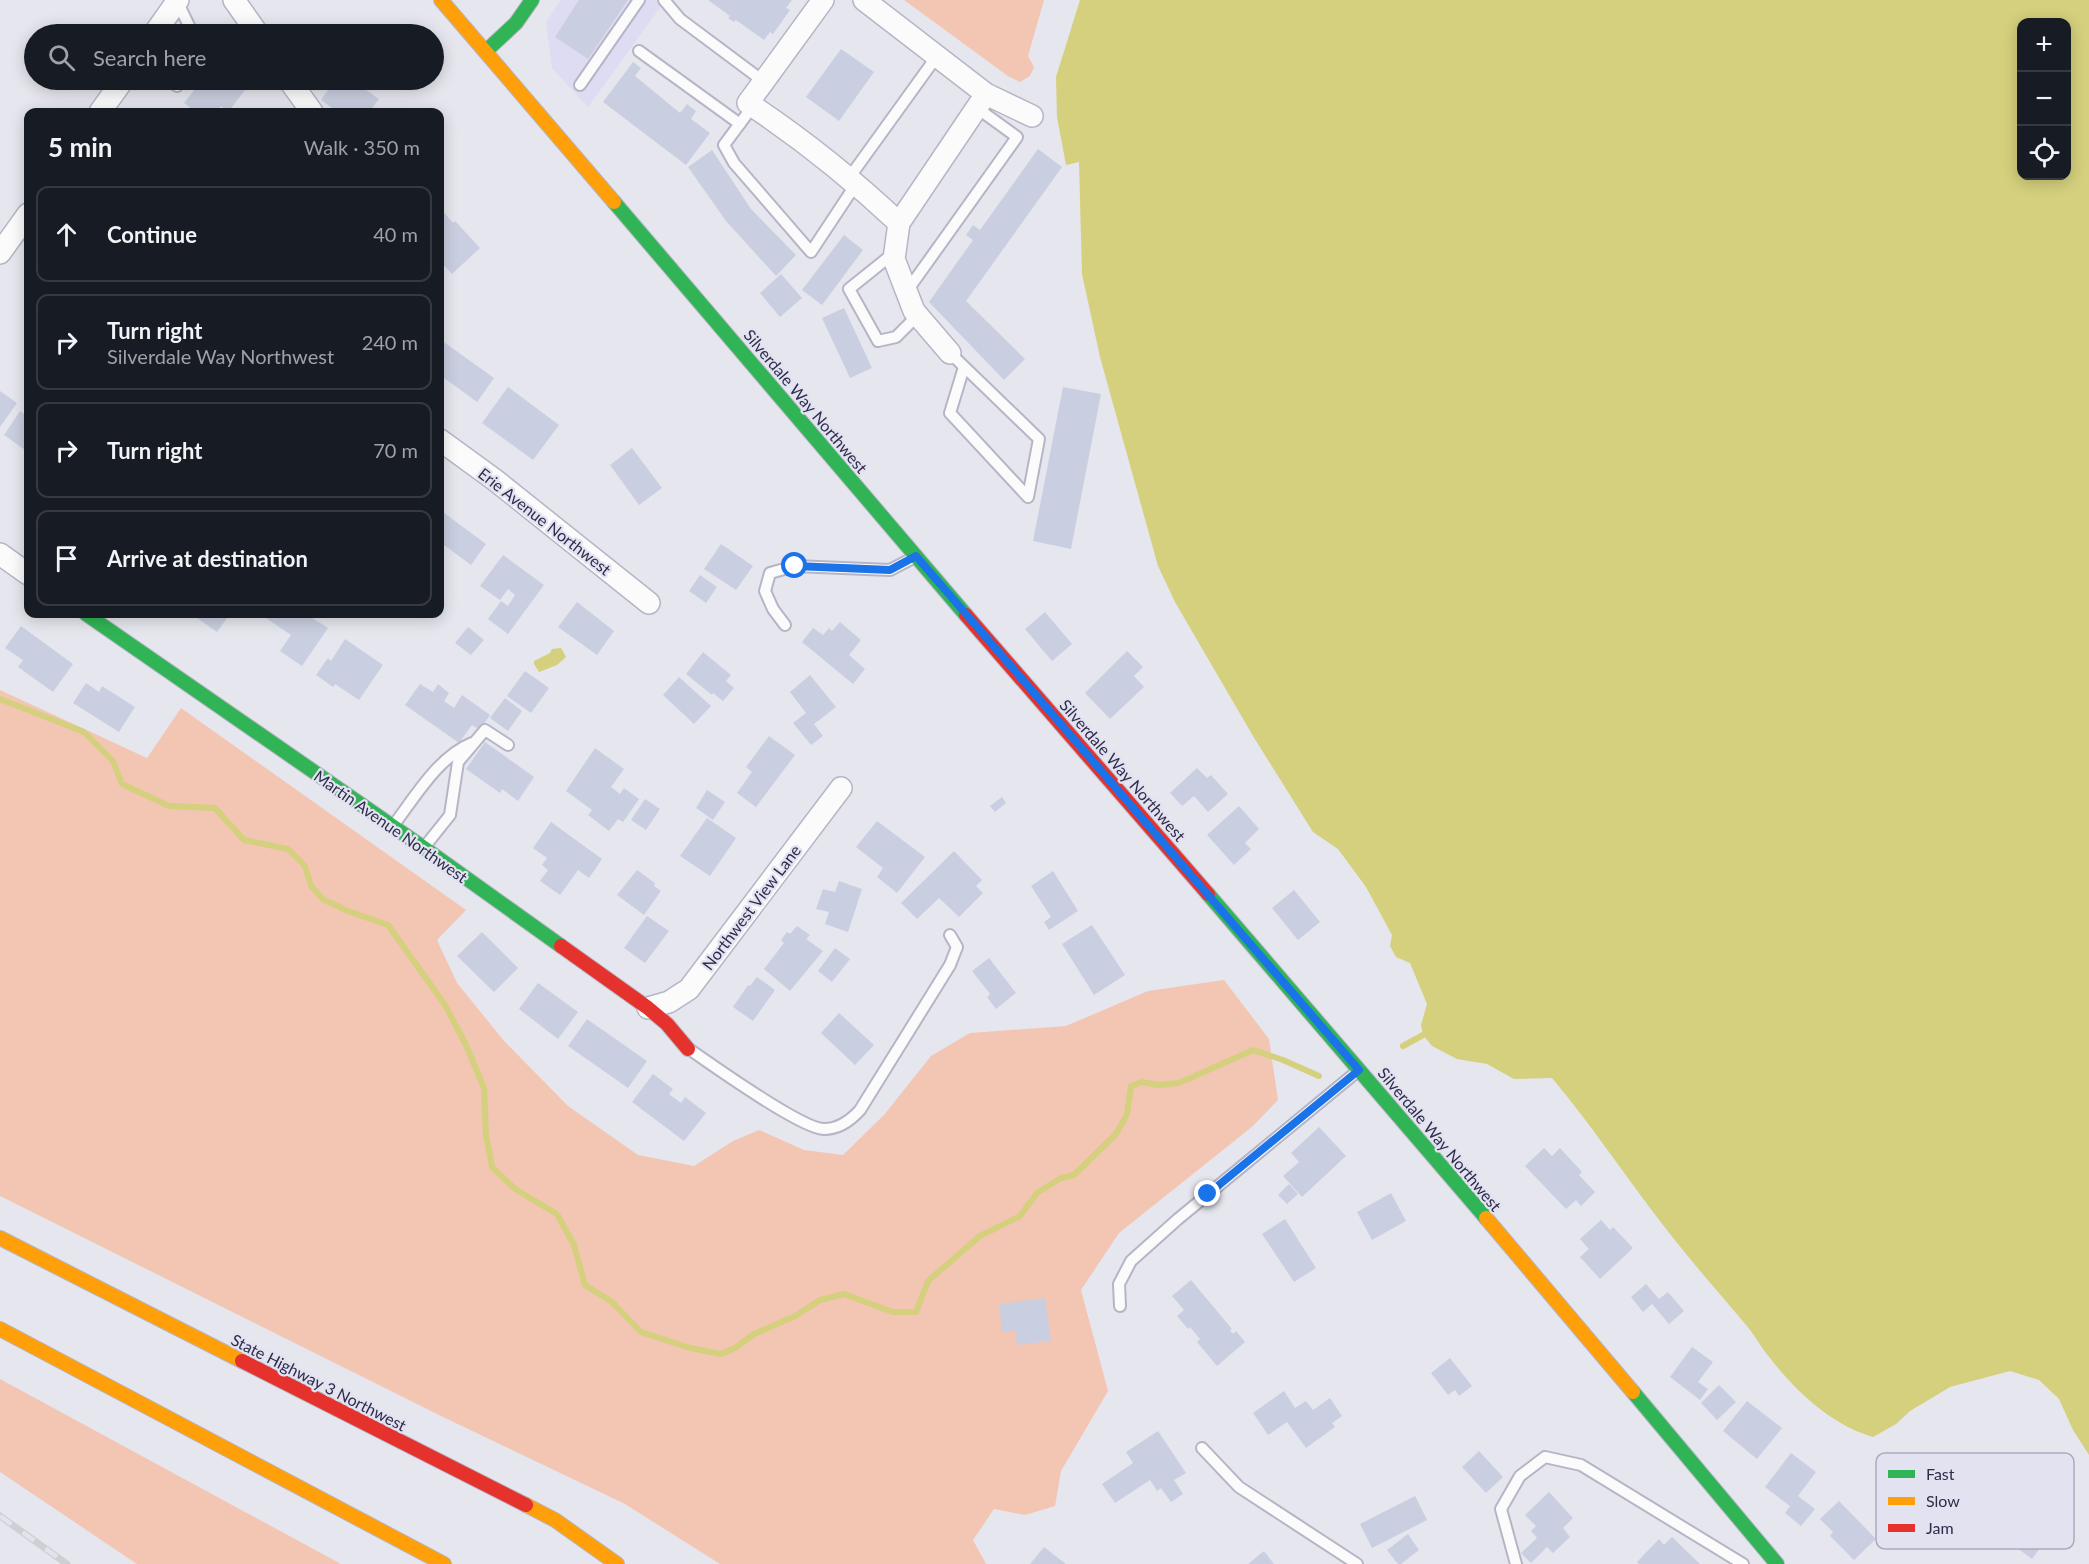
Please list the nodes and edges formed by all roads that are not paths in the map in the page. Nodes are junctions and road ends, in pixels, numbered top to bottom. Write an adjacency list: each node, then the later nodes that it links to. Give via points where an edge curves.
1 (178, 0): 9 (street); 10 (lane)
2 (234, 0): 11 (street)
3 (441, 0): 12 (main road, Silverdale Way Northwest)
4 (532, 0): 12 (main road, via 516,23)
5 (639, 0): 16 (lane)
6 (664, 0): 15 (lane, via 680,19)
7 (823, 0): 15 (street)
8 (864, 0): 14 (street)
9 (161, 24)
10 (189, 24)
11 (251, 24)
12 (486, 51): 35 (main road, Silverdale Way Northwest)
13 (639, 51): 24 (lane)
14 (937, 56): 19 (street); 25 (lane)
15 (763, 81): 20 (street, via 748,102)
16 (580, 85)
17 (116, 90): 21 (street)
18 (296, 90): 22 (street)
19 (982, 101): 23 (street); 27 (street); 30 (lane, via 1017,137)
20 (753, 106): 24 (lane); 25 (street, via 812,146)
21 (103, 108)
22 (309, 108)
23 (1032, 116)
24 (740, 124): 25 (lane, via 724,145 734,163 811,252)
25 (853, 181): 27 (street)
26 (24, 220): 29 (street)
27 (899, 224): 28 (street)
28 (895, 252): 30 (street, via 894,259); 31 (lane, via 849,289 878,341 896,337)
29 (0, 253)
30 (907, 291): 31 (street)
31 (918, 315): 32 (street)
32 (957, 360): 32 (lane, via 950,413 1028,497 1040,439)
33 (444, 443): 37 (street, Erie Avenue Northwest)
34 (0, 554): 36 (street)
35 (916, 556): 39 (lane, via 890,570 795,566 770,573 765,591); 48 (main road, Silverdale Way Northwest)
36 (24, 571)
37 (650, 603)
38 (92, 618): 43 (main road, Martin Avenue Northwest)
39 (784, 625)
40 (475, 742): 41 (lane, via 486,730); 43 (lane, via 446,758); 44 (lane, via 458,762 450,814)
41 (508, 745)
42 (841, 788): 46 (street, Northwest View Lane, via 690,989 669,1002)
43 (392, 826): 44 (main road, Martin Avenue Northwest)
44 (424, 848): 46 (main road, Martin Avenue Northwest)
45 (950, 935): 47 (lane, via 957,946 950,965 860,1110 844,1124 823,1129 812,1126)
46 (648, 1008): 47 (main road, Martin Avenue Northwest)
47 (688, 1049)
48 (1359, 1070): 50 (lane, via 1131,1262 1119,1284); 54 (main road, Silverdale Way Northwest)
49 (0, 1238): 53 (main road, State Highway 3 Northwest, via 555,1520)
50 (1120, 1306)
51 (0, 1329): 55 (main road)
52 (1202, 1448): 56 (lane, via 1239,1487)
53 (623, 1561)
54 (1771, 1562)
55 (444, 1564)
56 (1357, 1564)
57 (1516, 1564): 58 (lane, via 1501,1509 1520,1476 1545,1457 1581,1465)
58 (1743, 1564)

